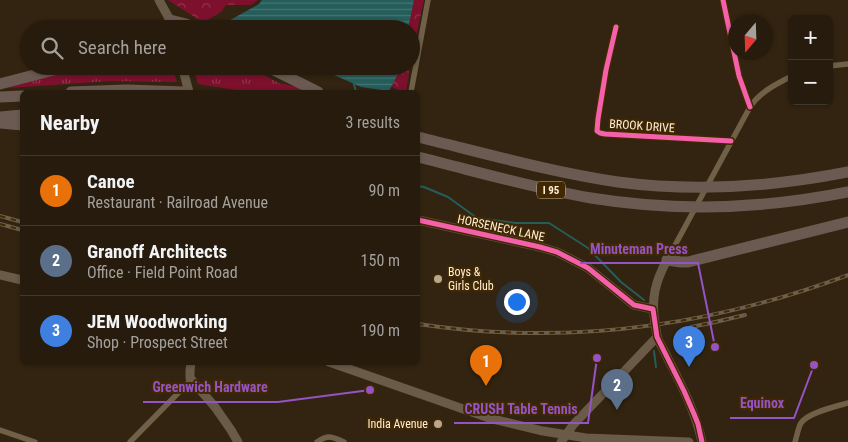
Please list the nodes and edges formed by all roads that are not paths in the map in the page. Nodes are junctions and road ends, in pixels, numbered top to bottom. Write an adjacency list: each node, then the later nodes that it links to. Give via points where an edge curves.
1 (158, 0): 4 (main road)
2 (428, 0): 6 (street)
3 (724, 0): 20 (street, via 739,76)
4 (168, 20)
5 (616, 27): 26 (street, BROOK DRIVE, via 598,119 600,133)
6 (420, 43)
7 (848, 64): 8 (street)
8 (833, 66)
9 (34, 75): 14 (highway)
10 (184, 75): 15 (main road)
11 (284, 75): 16 (highway)
12 (414, 75): 17 (street)
13 (788, 78): 20 (street, via 765,92)
14 (0, 84)
15 (188, 90)
16 (314, 90)
17 (411, 90)
18 (20, 96): 19 (highway)
19 (0, 97)
20 (750, 107): 26 (street)
21 (20, 116): 22 (highway)
22 (0, 117)
23 (0, 123): 24 (highway)
24 (20, 125)
25 (420, 135): 28 (highway, I 95, via 548,169 650,185 746,186)
26 (731, 141): 32 (street)
27 (420, 160): 29 (highway, I 95, via 569,194 640,204 736,206)
28 (848, 172)
29 (848, 192)
30 (420, 220): 35 (main road, HORSENECK LANE, via 557,252 588,268 634,305)
31 (848, 222): 32 (highway, via 694,260)
32 (667, 260): 35 (main road, via 657,281)
33 (0, 275): 34 (main road)
34 (20, 280)
35 (653, 309): 36 (main road)
36 (657, 337): 42 (main road); 49 (main road, via 694,414)
37 (191, 365): 39 (main road)
38 (338, 365): 42 (main road, via 489,418)
39 (192, 380): 44 (street); 45 (main road)
40 (848, 402): 50 (street, via 804,419)
41 (0, 430): 43 (street)
42 (564, 438): 48 (main road)
43 (35, 442)
44 (130, 442)
45 (238, 442)
46 (317, 442): 47 (street, via 330,436)
47 (344, 442)
48 (689, 442)
49 (702, 442)
50 (795, 442)

